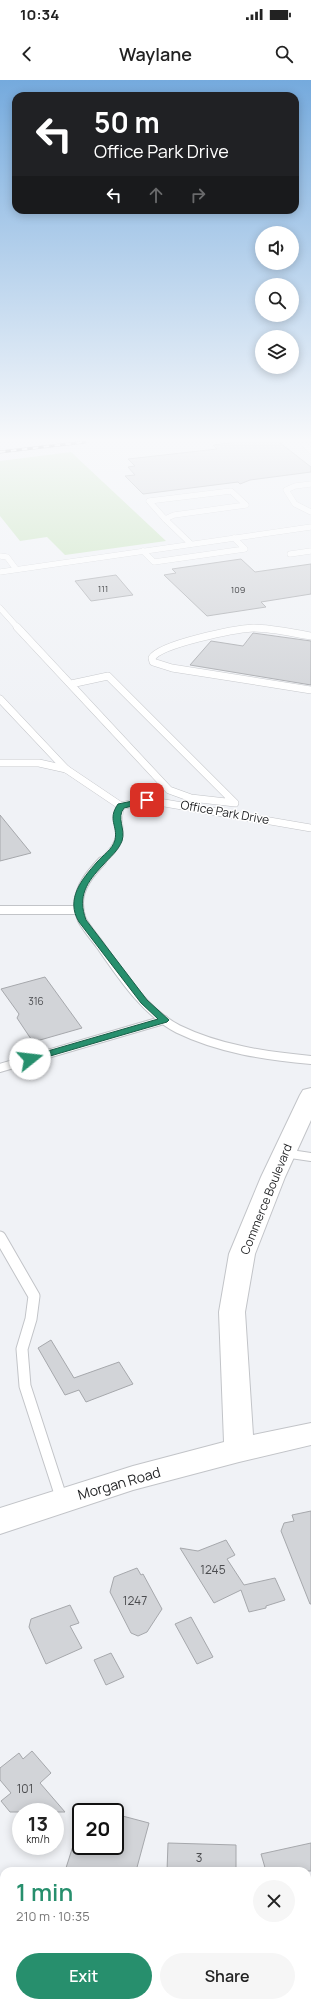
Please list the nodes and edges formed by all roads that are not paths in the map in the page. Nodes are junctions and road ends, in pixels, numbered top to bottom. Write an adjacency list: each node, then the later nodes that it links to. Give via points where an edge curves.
1 (178, 532): 4 (lane)
2 (277, 532): 3 (lane)
3 (234, 538): 4 (lane); 5 (lane, via 245,549 154,562)
4 (191, 544): 5 (lane)
5 (143, 551): 9 (lane)
6 (311, 551): 7 (lane)
7 (290, 554)
8 (0, 556): 9 (lane, via 7,557)
9 (16, 569): 10 (lane)
10 (0, 572)
11 (0, 608): 13 (lane)
12 (311, 636): 14 (lane, via 255,628 240,629 173,645 155,653 152,658 153,662 172,668)
13 (70, 684): 13 (lane, via 174,793 235,803 108,676)
14 (311, 690)
15 (0, 699): 17 (lane)
16 (0, 763): 17 (lane, via 39,763)
17 (66, 769): 18 (lane)
18 (121, 806): 19 (lane, Office Park Drive, via 147,800 166,802); 21 (lane, via 116,813 119,839 114,850 100,863 80,890)
19 (311, 828)
20 (0, 910): 21 (lane)
21 (78, 910): 22 (lane, via 82,920 144,1002)
22 (164, 1020): 23 (lane, via 204,1041 285,1058); 24 (lane)
23 (311, 1060)
24 (0, 1068)
25 (311, 1095): 26 (street, Commerce Boulevard)
26 (284, 1153): 27 (lane); 30 (street, Commerce Boulevard, via 242,1254 232,1312)
27 (311, 1157)
28 (0, 1237): 31 (lane, via 34,1296 31,1319 22,1349 25,1386)
29 (311, 1434): 30 (street, Morgan Road)
30 (239, 1450): 31 (street, Morgan Road)
31 (62, 1500): 32 (street, Morgan Road)
32 (0, 1521)

